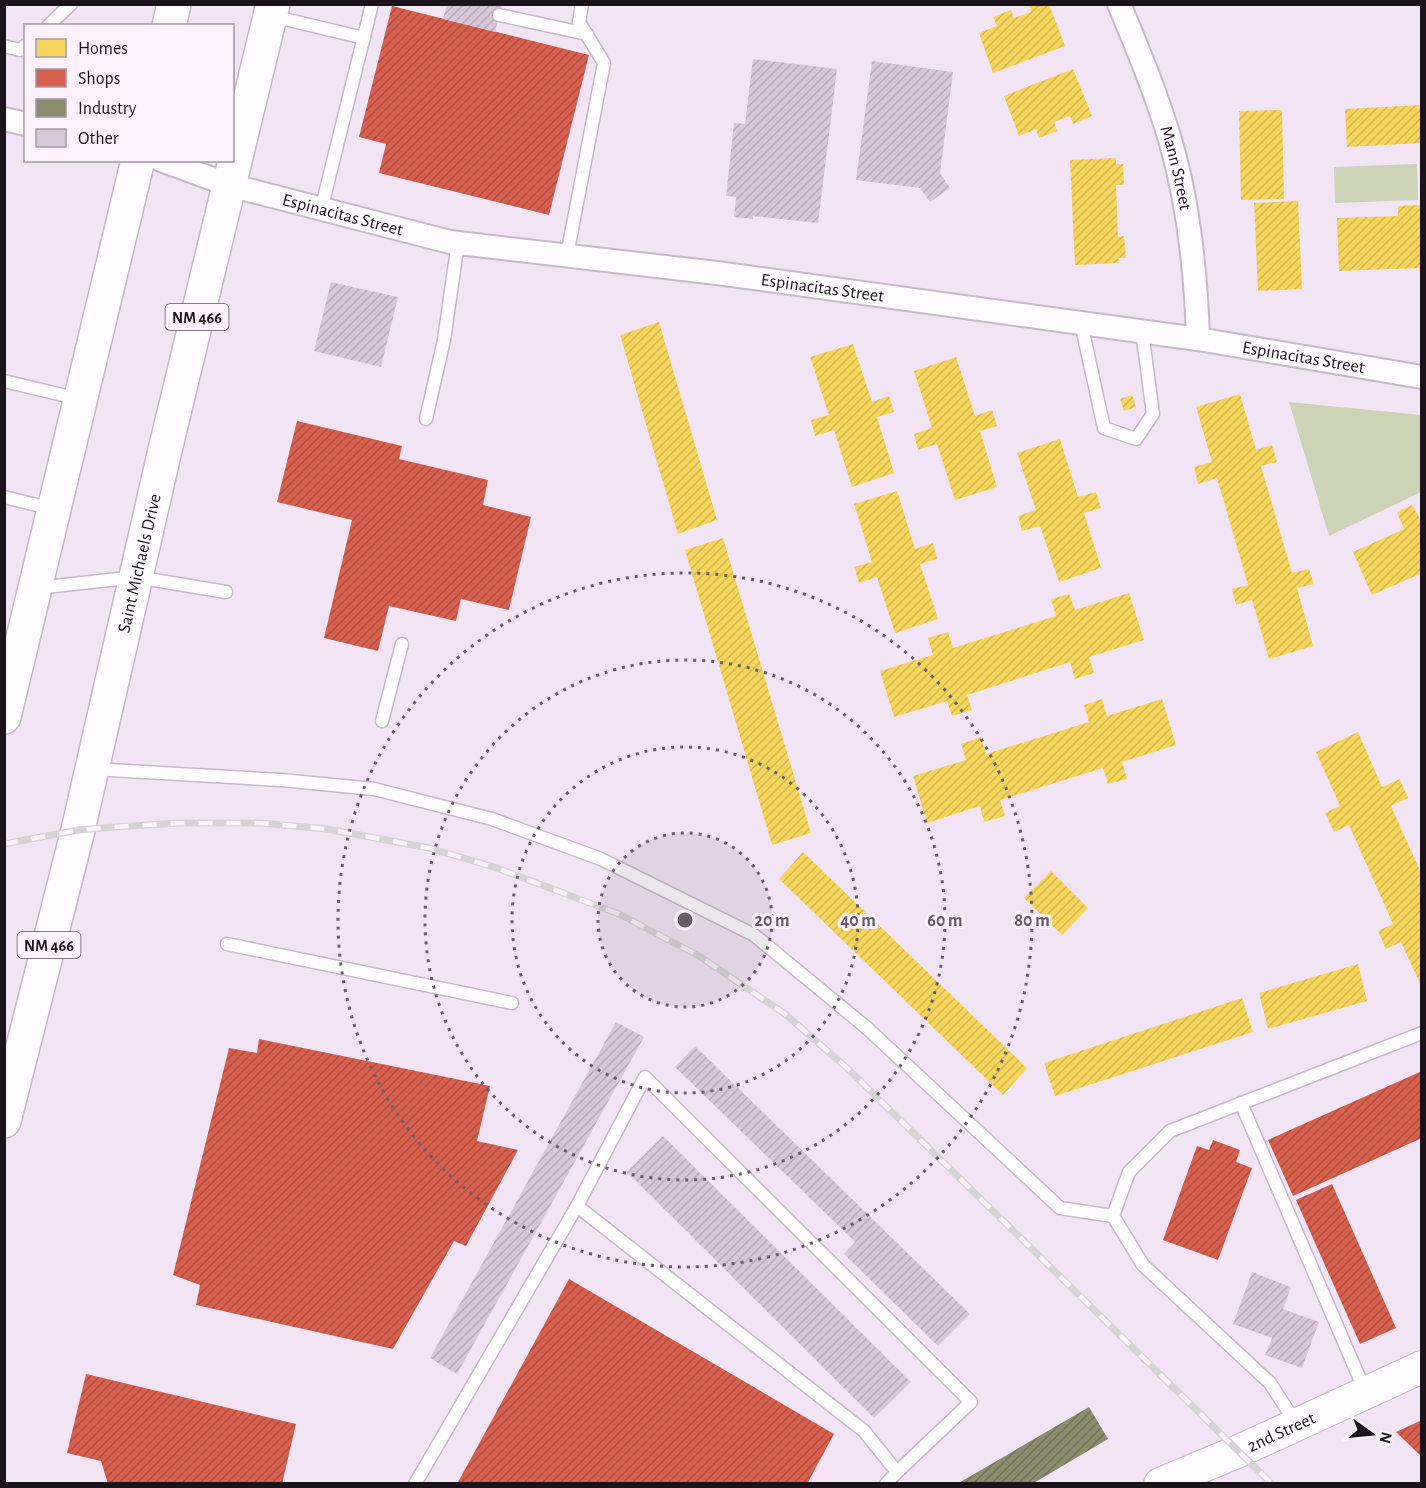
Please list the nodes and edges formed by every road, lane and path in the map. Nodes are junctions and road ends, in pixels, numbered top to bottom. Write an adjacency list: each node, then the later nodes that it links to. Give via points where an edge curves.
1 (71, 4): 8 (lane)
2 (174, 4): 9 (main road)
3 (372, 4): 11 (lane)
4 (582, 4): 10 (lane, via 579,22)
5 (1119, 4): 24 (street, Mann Street, via 1153,90 1176,164 1193,260)
6 (272, 10): 11 (lane); 18 (main road, Saint Michaels Drive / NM 466)
7 (500, 15): 10 (lane)
8 (50, 24)
9 (169, 24)
10 (587, 34): 21 (lane, via 604,63)
11 (364, 38): 19 (lane)
12 (4, 46): 13 (lane, via 20,50)
13 (24, 47)
14 (4, 119): 15 (street)
15 (24, 124)
16 (138, 162): 27 (main road)
17 (166, 162): 18 (street, Espinacitas Street)
18 (229, 185): 19 (street, Espinacitas Street); 31 (main road, Saint Michaels Drive / NM 466)
19 (321, 210): 20 (street, Espinacitas Street)
20 (458, 242): 21 (street, Espinacitas Street); 28 (lane, via 444,340)
21 (567, 255): 22 (street, Espinacitas Street)
22 (1081, 323): 23 (street, Espinacitas Street); 23 (lane, via 1104,428 1136,439 1153,414)
23 (1142, 331): 24 (street, Espinacitas Street)
24 (1198, 339): 25 (street, Espinacitas Street)
25 (1422, 377)
26 (4, 381): 27 (lane)
27 (80, 399): 30 (main road)
28 (426, 419)
29 (4, 497): 30 (lane)
30 (55, 509): 32 (main road)
31 (136, 577): 32 (lane); 33 (lane); 37 (main road, Saint Michaels Drive / NM 466)
32 (35, 588): 35 (main road)
33 (226, 592)
34 (402, 644): 36 (lane)
35 (4, 717)
36 (382, 721)
37 (92, 769): 42 (main road, Saint Michaels Drive / NM 466); 44 (lane, via 374,789 492,819 601,859 754,935 867,1028 1060,1208)
38 (227, 944): 39 (lane)
39 (512, 1003)
40 (1422, 1033): 41 (lane)
41 (1241, 1103): 44 (lane, via 1170,1131 1129,1172); 46 (lane)
42 (4, 1121)
43 (577, 1206): 48 (lane, via 864,1431); 48 (lane, via 645,1077 971,1402); 50 (lane)
44 (1113, 1216): 47 (lane, via 1143,1265 1270,1383)
45 (1422, 1367): 46 (street, 2nd Street)
46 (1366, 1393): 47 (street, 2nd Street)
47 (1297, 1424): 49 (street, 2nd Street)
48 (897, 1472): 51 (lane)
49 (1180, 1480)
50 (415, 1484)
51 (885, 1484)

